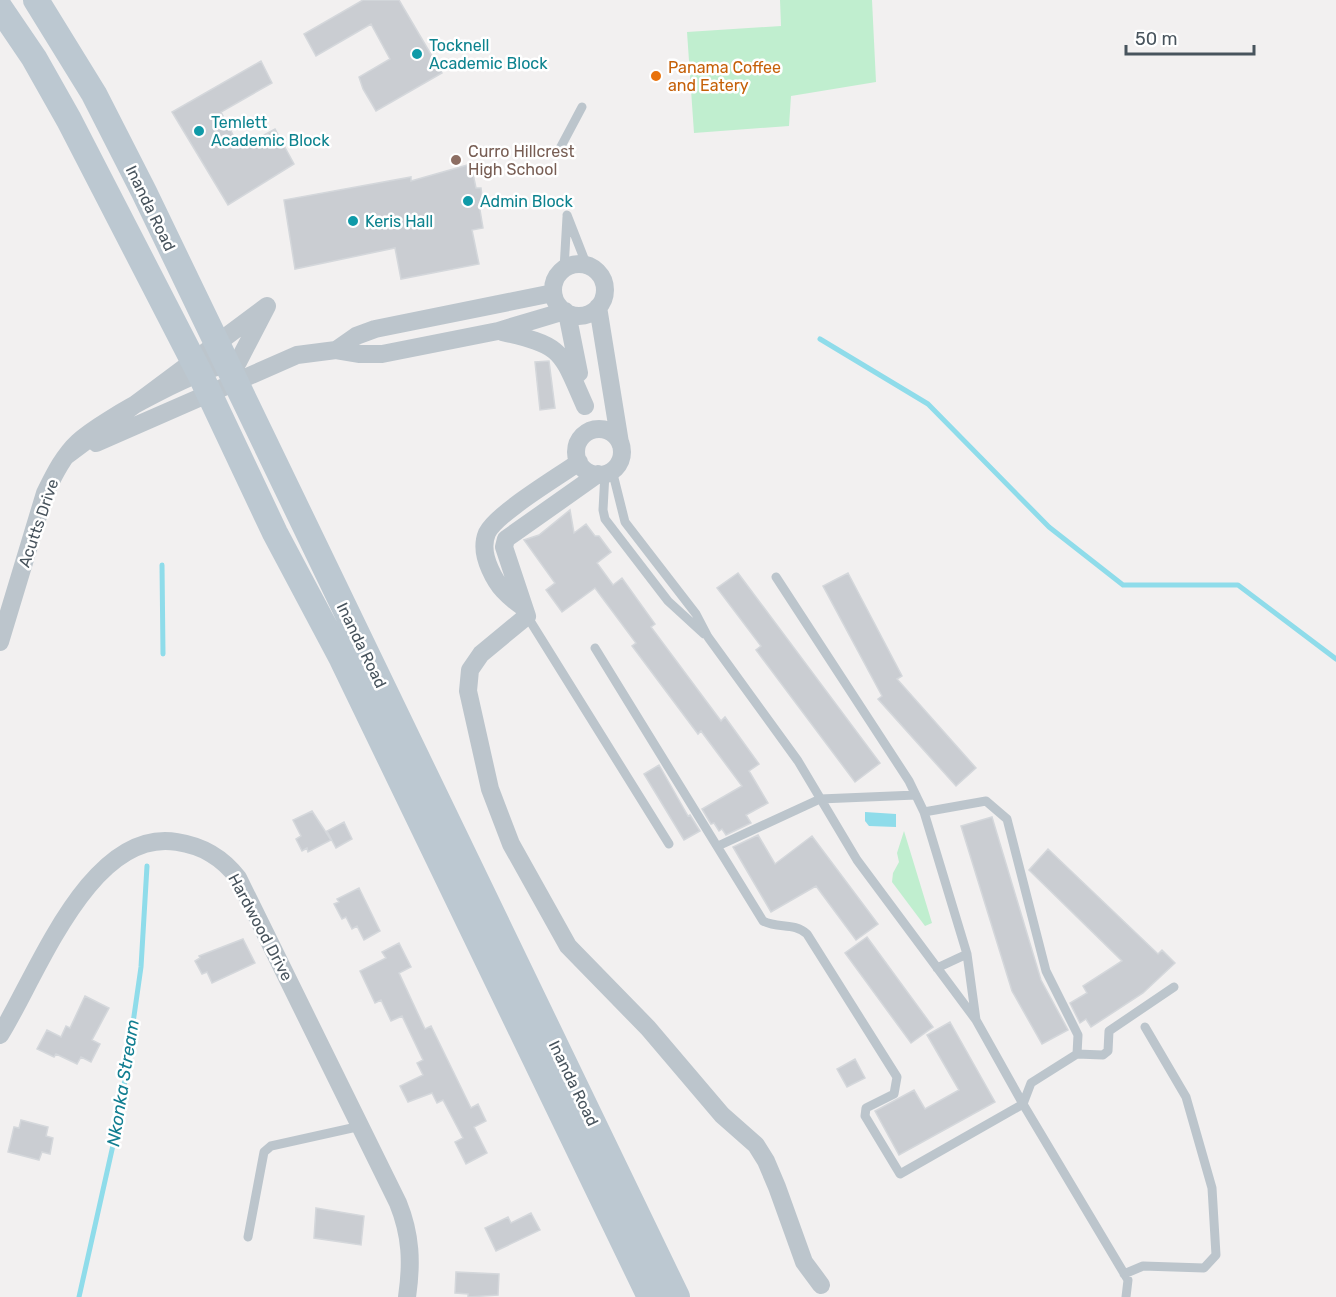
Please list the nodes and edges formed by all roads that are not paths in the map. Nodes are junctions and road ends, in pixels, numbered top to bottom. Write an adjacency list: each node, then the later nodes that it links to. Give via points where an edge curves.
1 (36, 0): 12 (main road, Inanda Road, via 94,94)
2 (0, 8): 13 (main road, Inanda Road, via 69,120)
3 (582, 107): 4 (lane)
4 (557, 154)
5 (587, 266): 6 (street, via 579,264); 6 (lane, via 567,214); 8 (street, via 603,283 603,300)
6 (564, 269): 7 (street, via 555,279)
7 (553, 293): 9 (street); 11 (street, via 375,329)
8 (598, 307): 9 (street, via 585,315); 16 (street)
9 (566, 312): 10 (street); 14 (street)
10 (498, 331): 11 (street, via 382,354); 14 (street, via 544,342 555,349 569,365)
11 (336, 350): 17 (street, via 297,355)
12 (227, 363): 13 (street, Acutts Drive); 17 (street, via 238,362 267,306); 46 (main road, Inanda Road)
13 (200, 372): 17 (street, Acutts Drive, via 105,421); 45 (main road, Inanda Road)
14 (585, 406): 15 (street)
15 (591, 430): 16 (street, via 608,430); 18 (street, via 576,447)
16 (620, 443): 19 (street, via 621,458)
17 (66, 456): 25 (street, Acutts Drive, via 37,515)
18 (579, 462): 19 (street, via 584,468); 23 (street, via 499,519 488,533 485,555 496,581)
19 (605, 473): 20 (lane); 21 (lane, via 603,510); 23 (street, via 506,539 504,547)
20 (625, 522): 21 (lane); 24 (lane, via 696,614)
21 (611, 528): 24 (lane, via 668,601)
22 (776, 578): 27 (lane)
23 (525, 611): 30 (lane); 43 (street, via 481,654 470,670 468,691 490,789 511,844 568,946 648,1028 722,1115 756,1145 766,1161 804,1262)
24 (708, 637): 28 (lane, via 798,761)
25 (0, 642)
26 (595, 648): 31 (lane)
27 (916, 795): 28 (lane); 29 (lane)
28 (820, 799): 31 (lane); 33 (lane, via 856,860)
29 (924, 812): 32 (lane); 38 (lane, via 986,801 1007,819 1041,956 1050,984 1078,1035)
30 (669, 844)
31 (718, 846): 39 (lane, via 763,921 800,928 807,934 897,1077 894,1094 866,1108 865,1116 900,1174)
32 (967, 954): 33 (lane); 35 (lane)
33 (937, 968): 35 (lane)
34 (1174, 987): 38 (lane, via 1109,1031 1108,1051 1103,1056)
35 (976, 1020): 39 (lane)
36 (1145, 1027): 42 (lane, via 1186,1097 1212,1188 1216,1255 1204,1268 1143,1266)
37 (0, 1035): 40 (street, Hardwood Drive, via 54,938 94,878 134,847 171,840 194,844 226,863 238,878)
38 (1077, 1054): 39 (lane, via 1031,1083)
39 (1023, 1104): 42 (lane)
40 (361, 1126): 41 (lane, via 271,1146 264,1152); 44 (street, Hardwood Drive, via 406,1223 411,1270)
41 (248, 1237)
42 (1124, 1274): 47 (lane, via 1128,1280)
43 (821, 1285)
44 (407, 1297)
45 (650, 1297)
46 (677, 1297)
47 (1126, 1297)

